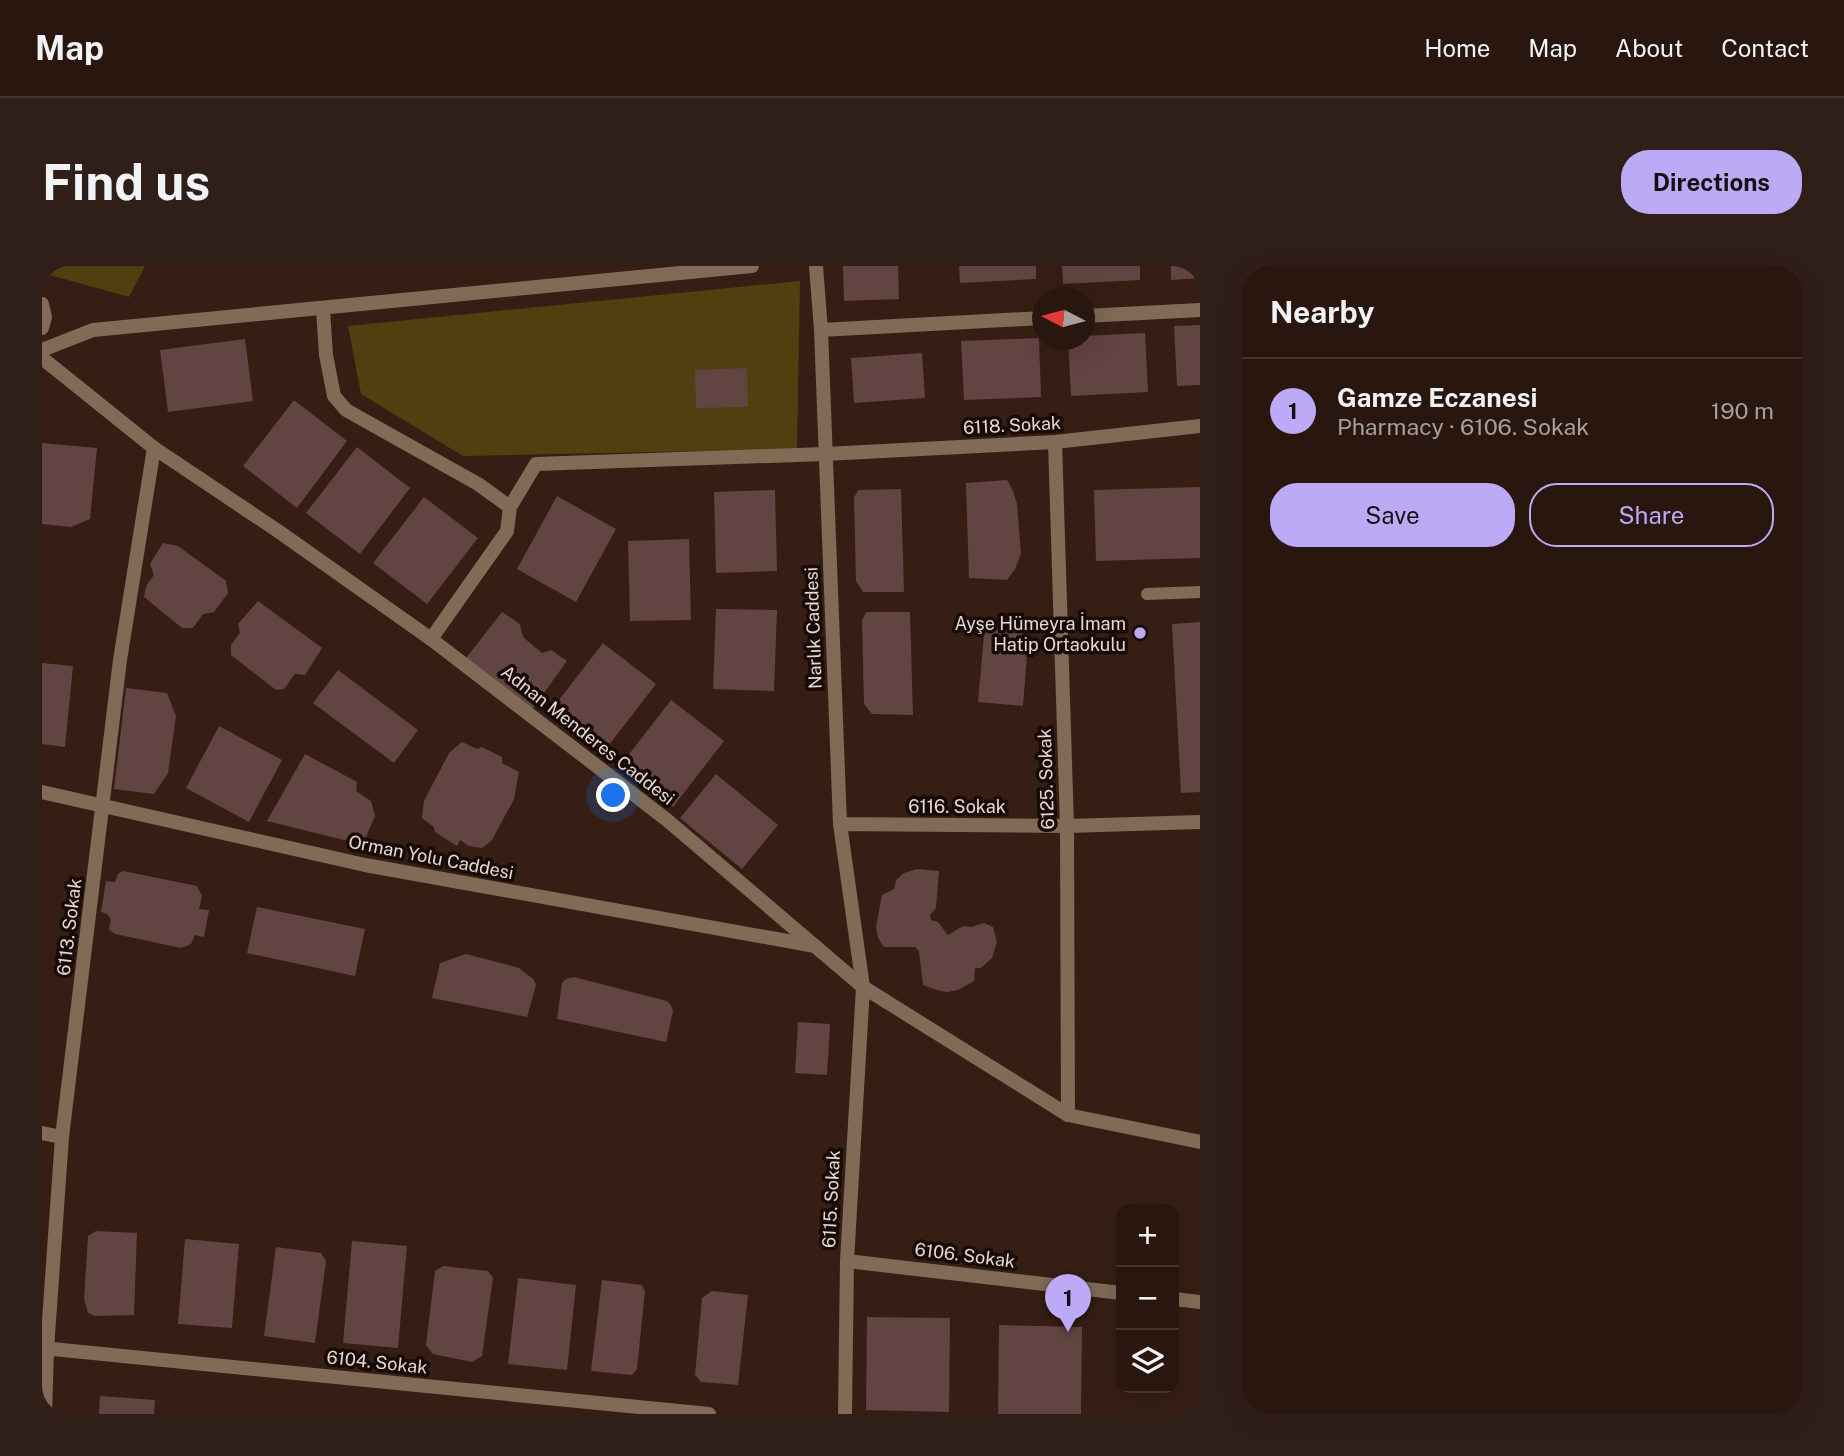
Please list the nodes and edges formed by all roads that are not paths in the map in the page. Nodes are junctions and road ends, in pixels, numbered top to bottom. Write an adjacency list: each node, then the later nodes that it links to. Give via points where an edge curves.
1 (752, 266): 3 (street)
2 (816, 266): 10 (street, Narlık Caddesi)
3 (733, 267): 5 (street)
4 (42, 304): 9 (street)
5 (323, 309): 11 (street, via 93,330); 17 (street, via 334,396 346,410 478,484)
6 (1200, 310): 7 (street)
7 (1095, 315)
8 (1032, 319): 10 (street)
9 (42, 328)
10 (821, 330): 16 (street, Narlık Caddesi)
11 (42, 350)
12 (42, 358): 15 (street, Adnan Menderes Caddesi)
13 (1200, 426): 14 (street, 6118. Sokak)
14 (1055, 442): 16 (street, 6118. Sokak); 25 (street, 6125. Sokak)
15 (154, 448): 20 (street, Adnan Menderes Caddesi); 22 (street, 6113. Sokak, via 120,660)
16 (825, 454): 17 (street, 6118. Sokak, via 536,464); 24 (street, Narlık Caddesi)
17 (510, 507): 20 (street, via 507,531)
18 (1200, 592): 19 (lane)
19 (1147, 594)
20 (431, 639): 26 (street, Adnan Menderes Caddesi, via 667,821)
21 (42, 792): 22 (street, Orman Yolu Caddesi)
22 (103, 805): 26 (street, Orman Yolu Caddesi, via 365,865); 30 (street, 6113. Sokak)
23 (1200, 822): 25 (street, 6116. Sokak)
24 (840, 824): 25 (street, 6116. Sokak); 27 (street, Narlık Caddesi)
25 (1067, 826): 28 (street, 6125. Sokak)
26 (815, 946): 27 (street, Adnan Menderes Caddesi)
27 (863, 987): 28 (street, Adnan Menderes Caddesi); 32 (street, 6115. Sokak)
28 (1068, 1115): 31 (street, Adnan Menderes Caddesi)
29 (42, 1133): 30 (street)
30 (62, 1137): 36 (street, 6113. Sokak)
31 (1200, 1142)
32 (846, 1261): 33 (street, 6106. Sokak); 39 (street, 6115. Sokak)
33 (1116, 1292)
34 (1179, 1300): 35 (street)
35 (1200, 1303)
36 (45, 1349): 37 (street, 6113. Sokak); 38 (street, 6104. Sokak)
37 (45, 1414)
38 (709, 1414)
39 (845, 1414)

